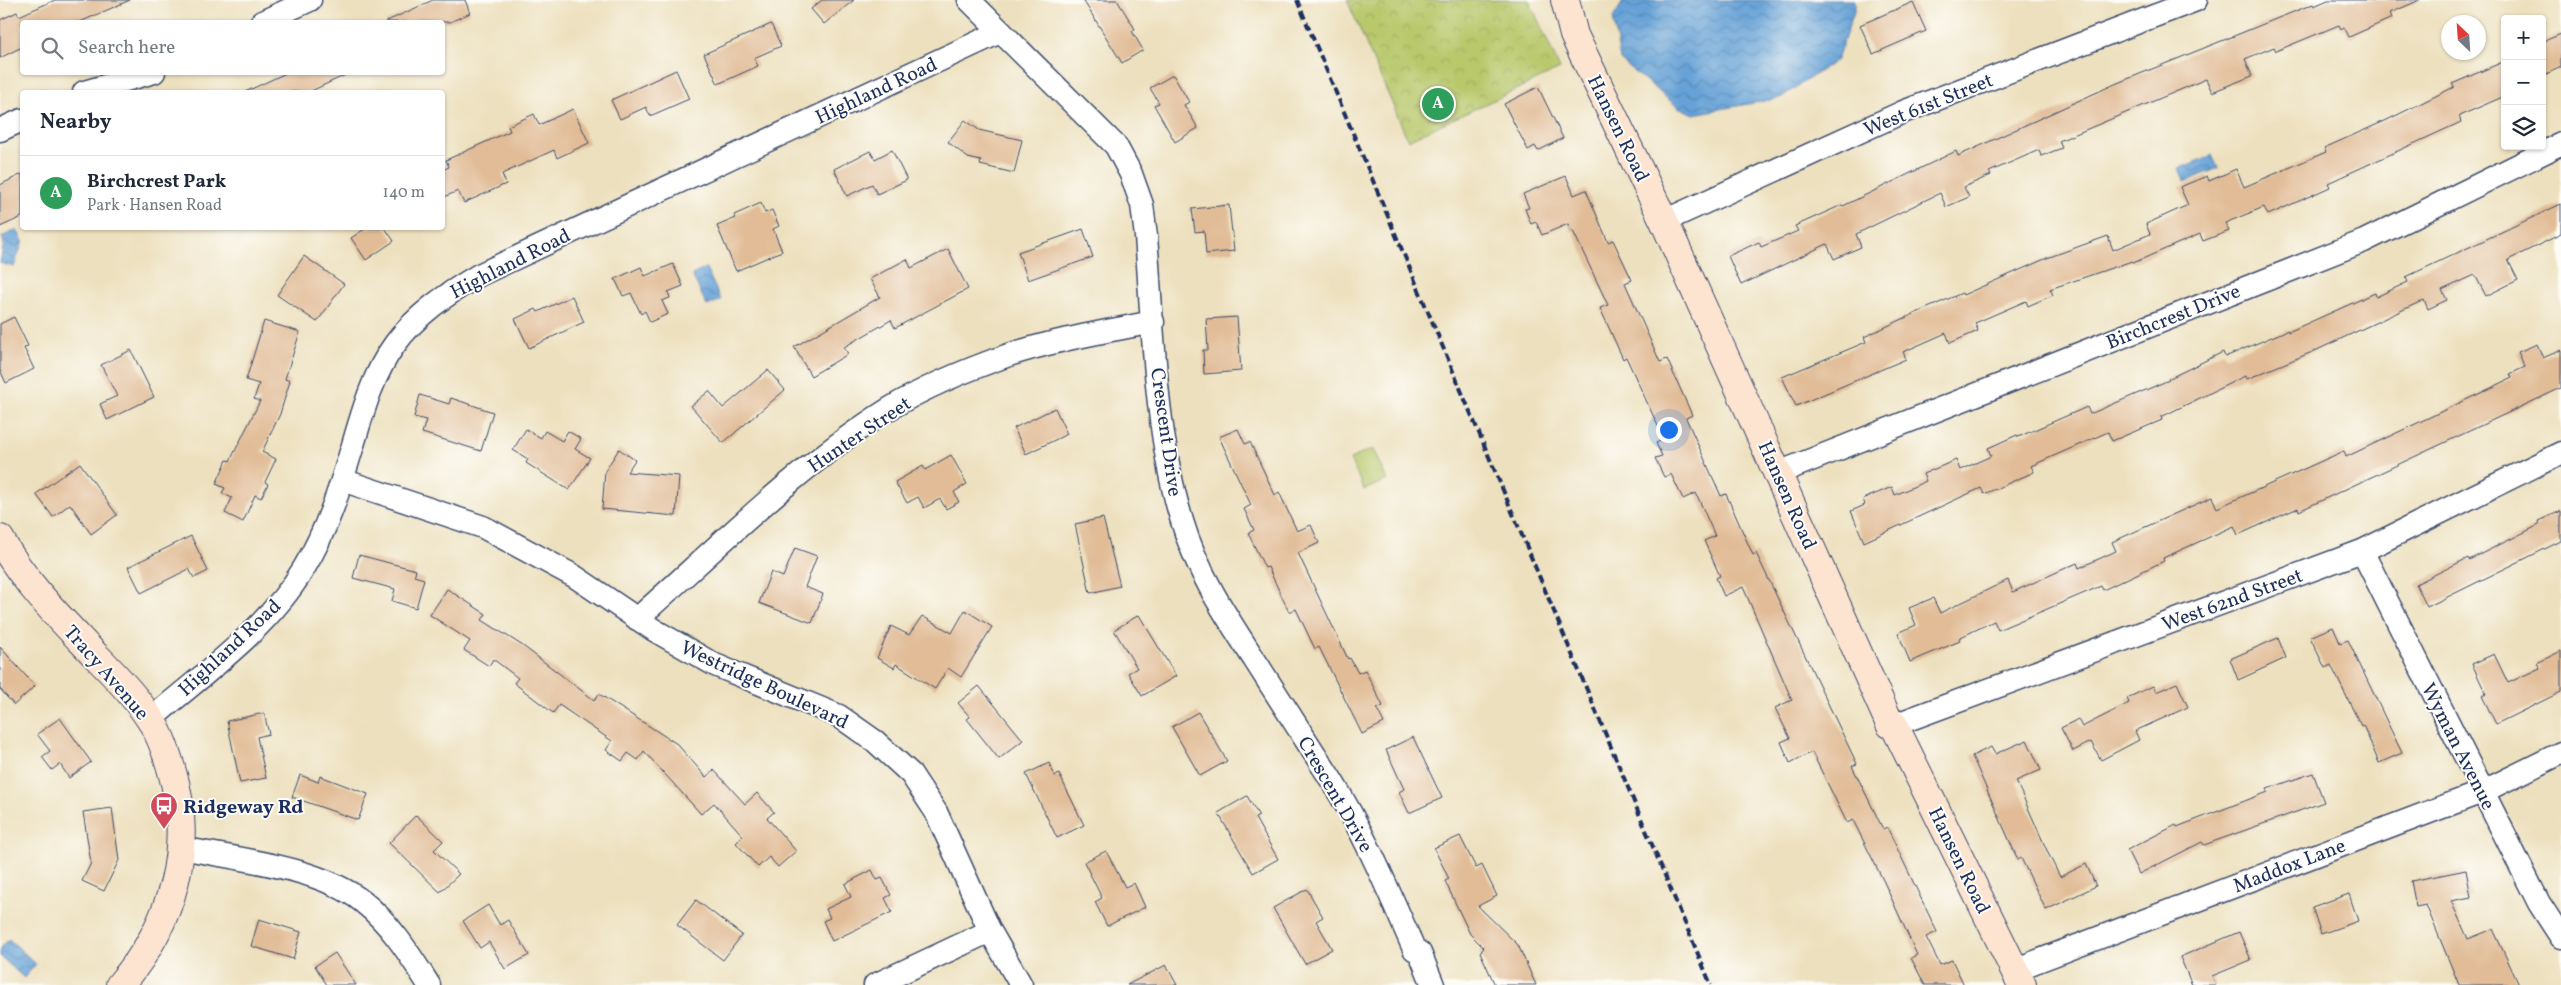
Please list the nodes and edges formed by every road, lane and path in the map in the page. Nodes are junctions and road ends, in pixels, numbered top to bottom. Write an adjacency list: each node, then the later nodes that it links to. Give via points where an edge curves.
1 (310, 0): 5 (street)
2 (969, 0): 6 (street, Crescent Drive)
3 (1565, 0): 12 (street, Hansen Road, via 1574,35)
4 (2196, 0): 12 (street, West 61st Street, via 1903,112)
5 (266, 20)
6 (1000, 32): 13 (street, Crescent Drive, via 1096,123 1116,146 1131,174 1142,205); 16 (street, Highland Road, via 479,275 447,294 418,317 400,338 376,377)
7 (144, 75): 8 (street)
8 (91, 90)
9 (20, 121): 10 (street)
10 (0, 130)
11 (2561, 144): 15 (street, Birchcrest Drive, via 2364,241)
12 (1664, 221): 15 (street, Hansen Road)
13 (1153, 322): 19 (street, Hunter Street, via 1007,356 948,379 891,408 836,445 786,486); 32 (street, Crescent Drive, via 1169,473 1182,523 1201,570 1225,615 1333,783 1382,876)
14 (2561, 453): 18 (street, West 62nd Street)
15 (1778, 473): 21 (street, Hansen Road, via 1890,724)
16 (342, 480): 19 (street, Westridge Boulevard, via 483,527 574,576); 20 (street, Highland Road, via 326,526 304,570 275,608)
17 (0, 539): 20 (street, Tracy Avenue, via 28,582)
18 (2362, 551): 21 (street, West 62nd Street); 23 (street, Wyman Avenue)
19 (637, 619): 25 (street, Westridge Boulevard, via 715,665 839,716 876,742 911,774 936,812)
20 (151, 719): 24 (street, Tracy Avenue, via 178,789)
21 (1894, 724): 27 (street, Hansen Road)
22 (2561, 753): 23 (street, Maddox Lane)
23 (2482, 792): 26 (street, Wyman Avenue, via 2539,904); 27 (street, Maddox Lane)
24 (182, 848): 28 (street, Tracy Avenue, via 168,907 152,943); 29 (street, via 300,872 332,883 362,901 387,924)
25 (990, 931): 30 (street); 31 (street, Westridge Boulevard)
26 (2561, 937)
27 (2018, 978)
28 (120, 985)
29 (429, 985)
30 (875, 985)
31 (1021, 985)
32 (1433, 985)

